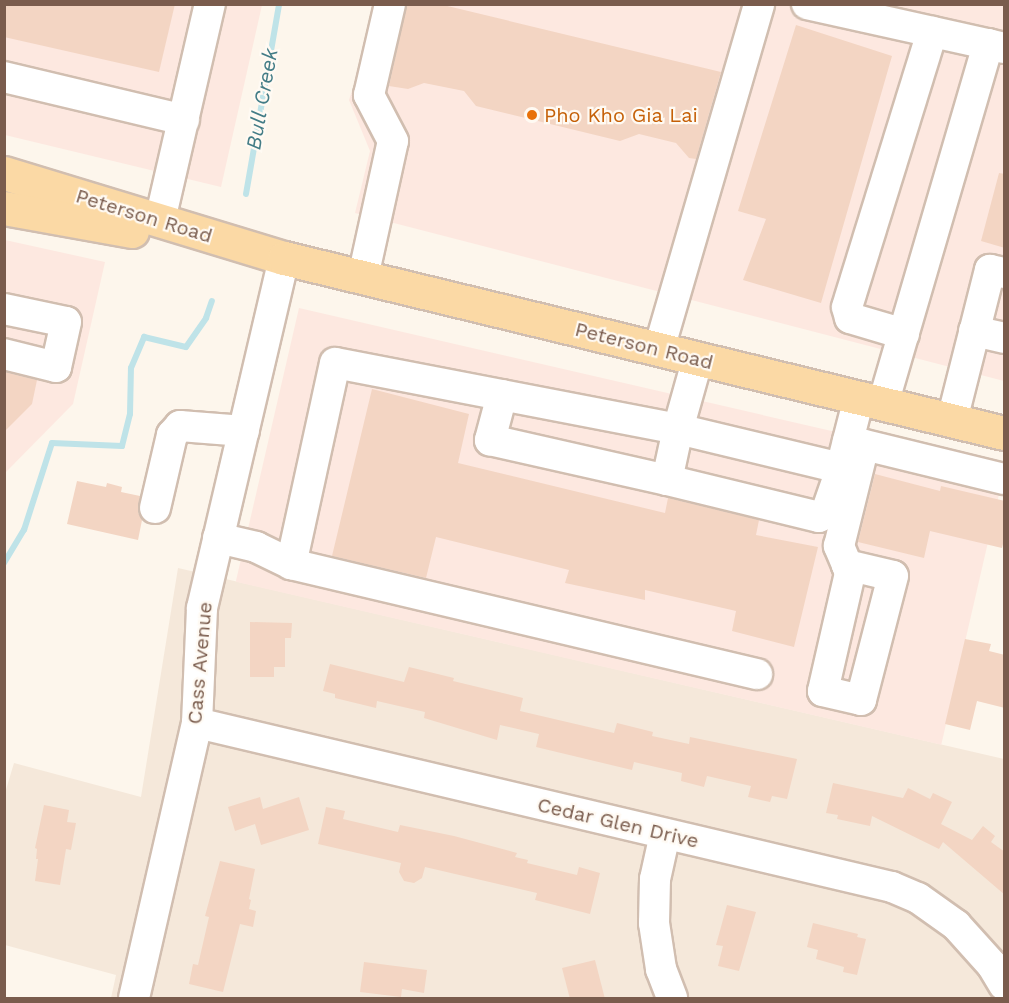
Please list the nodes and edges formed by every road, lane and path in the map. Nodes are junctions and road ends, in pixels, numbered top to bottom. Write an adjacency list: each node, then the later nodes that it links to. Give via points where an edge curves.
1 (210, 4): 8 (street)
2 (390, 4): 14 (street, via 369,95 393,141)
3 (759, 4): 19 (street)
4 (807, 4): 5 (street)
5 (932, 32): 6 (street); 17 (street, via 847,307 850,318)
6 (996, 46): 17 (street)
7 (4, 76): 8 (street)
8 (183, 120): 11 (street)
9 (4, 173): 11 (main road, Peterson Road)
10 (4, 208): 12 (main road, Peterson Road)
11 (160, 220): 12 (main road, Peterson Road)
12 (284, 258): 14 (main road, Peterson Road); 26 (street, Cass Avenue)
13 (1005, 273): 16 (street, via 990,270)
14 (363, 278): 19 (main road, Peterson Road)
15 (4, 309): 20 (street, via 66,322 56,367)
16 (974, 331): 18 (street); 24 (street)
17 (904, 333): 23 (street)
18 (1005, 338)
19 (659, 349): 21 (main road, Peterson Road)
20 (4, 354)
21 (698, 358): 23 (main road, Peterson Road); 25 (street)
22 (502, 395): 25 (street); 30 (street, via 490,440); 33 (street, via 335,363)
23 (871, 401): 24 (main road, Peterson Road); 28 (street)
24 (952, 420): 27 (main road, Peterson Road)
25 (678, 429): 28 (street); 30 (street)
26 (244, 431): 31 (street, via 180,426 172,435); 32 (street, Cass Avenue)
27 (1005, 433)
28 (851, 451): 29 (street); 30 (street, via 826,513 819,517); 34 (street, via 839,546)
29 (1005, 479)
30 (667, 480)
31 (155, 508)
32 (218, 538): 33 (street, via 256,547); 36 (street, Cass Avenue, via 202,608)
33 (291, 564): 35 (street)
34 (847, 565)
35 (757, 674)
36 (197, 723): 37 (street, Cedar Glen Drive); 39 (street, Cass Avenue)
37 (665, 834): 38 (street, Cedar Glen Drive, via 903,891 956,925); 40 (street, via 655,879 654,924 661,969)
38 (1005, 985)
39 (134, 999)
40 (672, 999)

